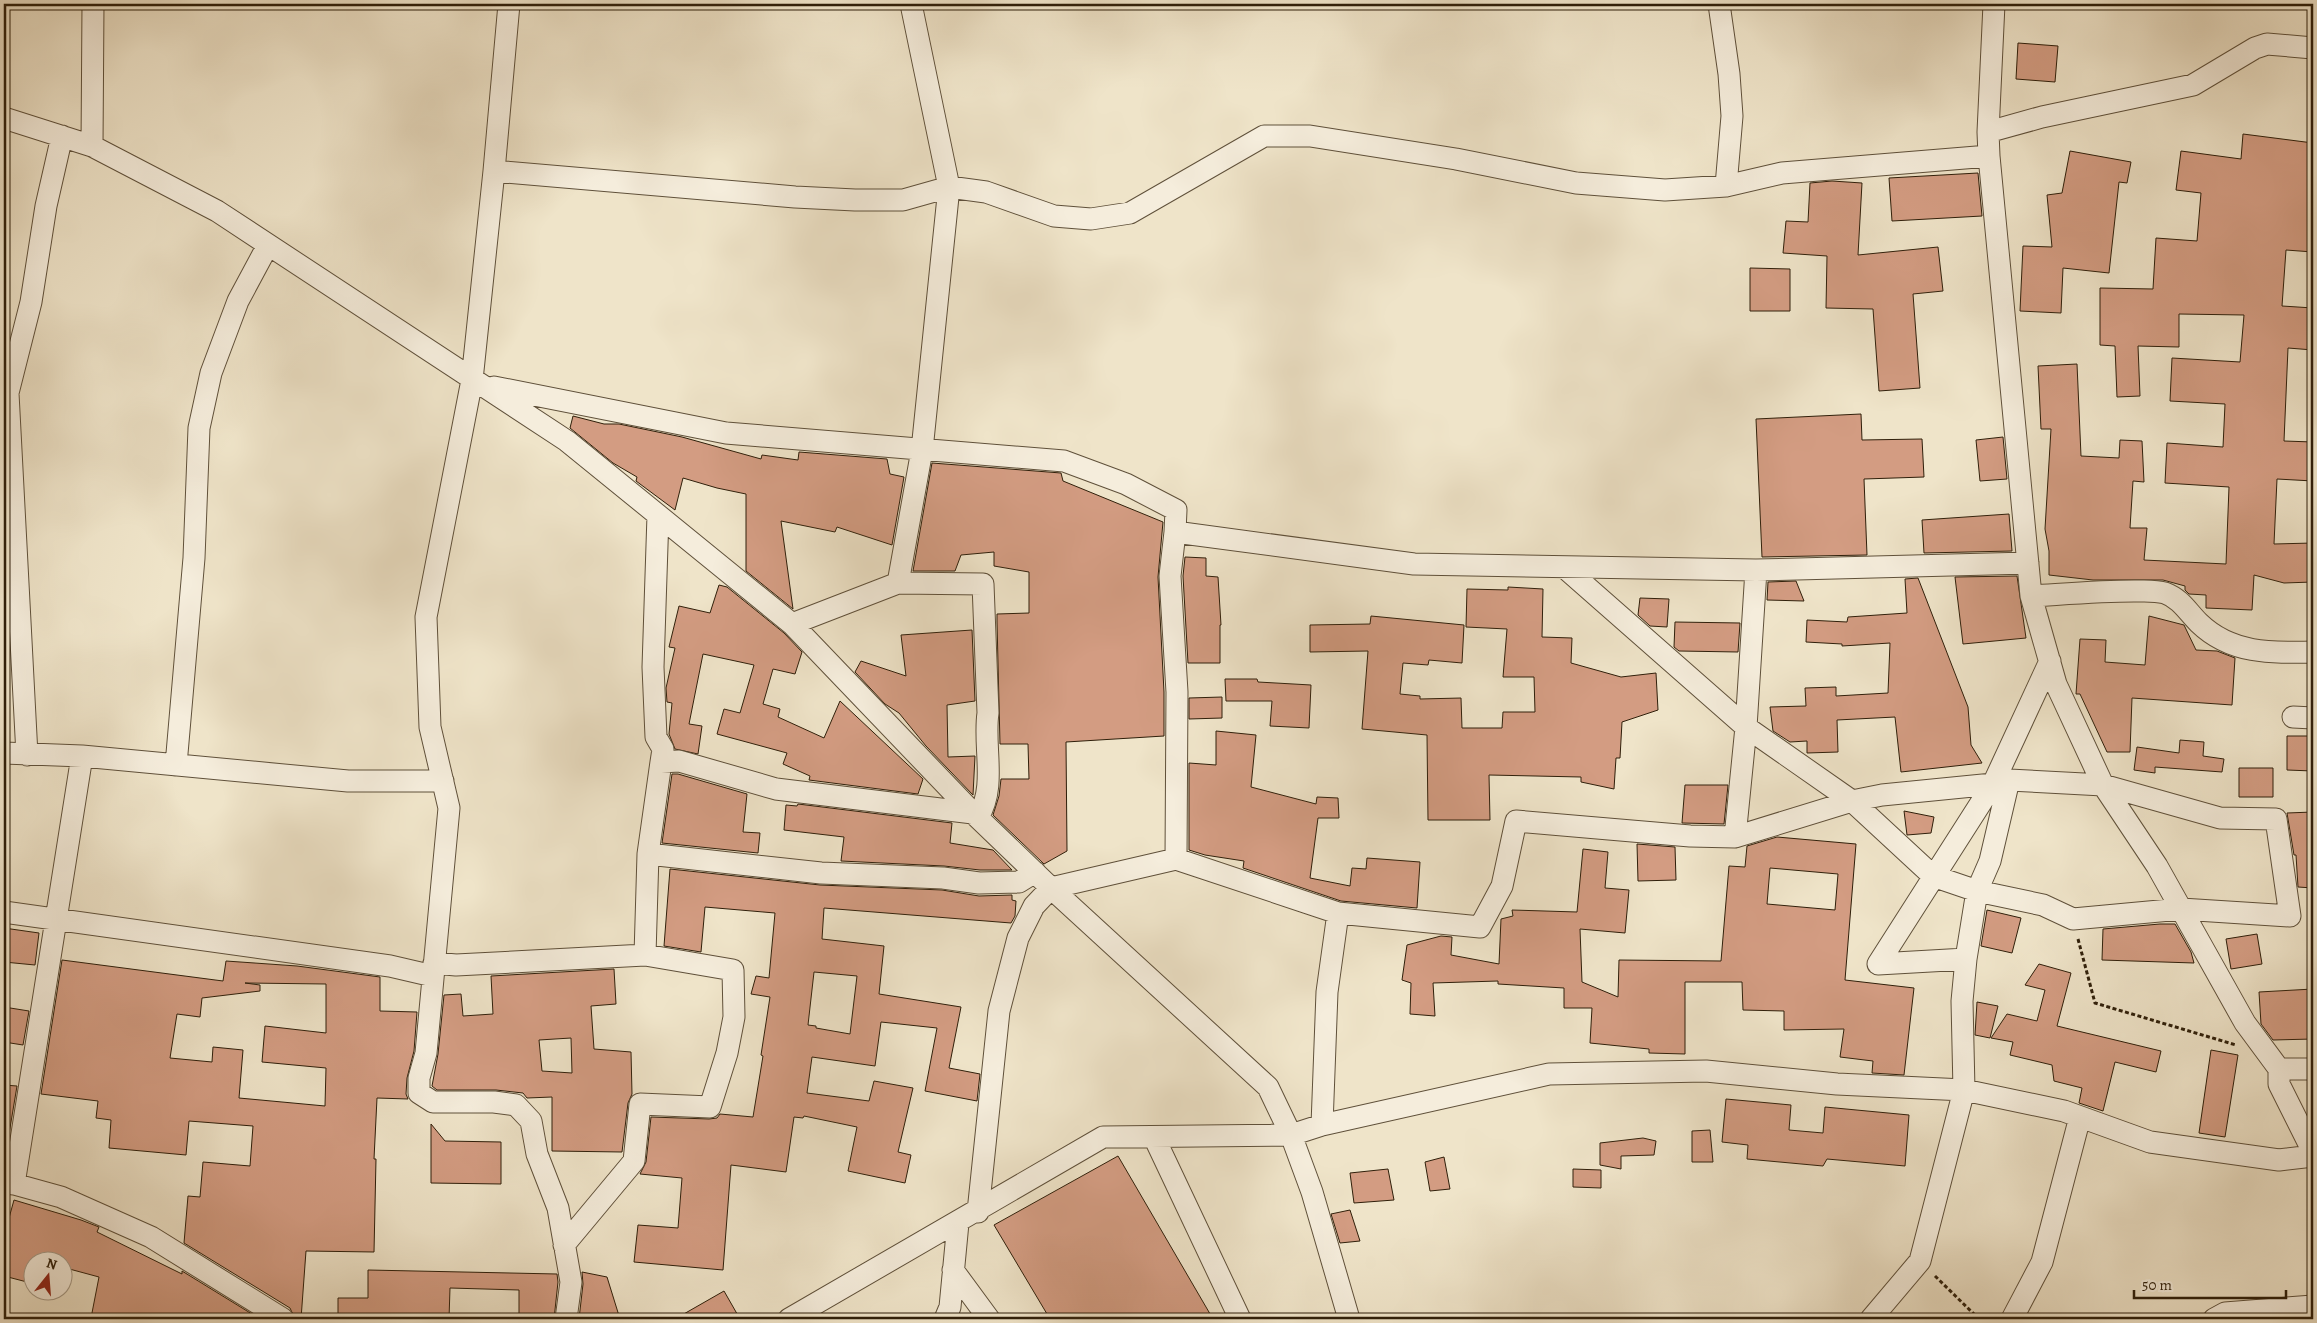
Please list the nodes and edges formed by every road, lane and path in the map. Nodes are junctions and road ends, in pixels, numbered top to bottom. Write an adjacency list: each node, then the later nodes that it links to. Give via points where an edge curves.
1 (93, 4): 10 (street)
2 (509, 4): 12 (street)
3 (911, 4): 14 (street)
4 (1719, 4): 13 (street, via 1732,116)
5 (1994, 4): 8 (street)
6 (2313, 48): 8 (street, via 2267,44 2193,84)
7 (4, 118): 9 (street)
8 (1988, 132): 11 (street)
9 (62, 136): 10 (street); 17 (street, via 46,206 31,302)
10 (92, 146): 15 (street, via 217,211)
11 (1989, 156): 13 (street, via 1782,173); 21 (street)
12 (494, 171): 14 (street, via 854,200 903,200); 16 (street)
13 (1726, 186): 14 (street, via 1665,190 1576,182 1310,136 1264,136 1130,212 1091,219 1054,216 986,192)
14 (949, 187): 18 (street)
15 (268, 245): 16 (street); 34 (street, via 238,302 210,373 199,428 193,567)
16 (472, 380): 18 (street, via 506,390 726,433); 19 (street, via 567,441); 35 (street, via 426,617 430,727)
17 (6, 392): 31 (street)
18 (922, 450): 20 (street, via 1064,461 1126,484 1176,510); 24 (street)
19 (658, 515): 26 (street); 33 (street, via 653,667 656,737 663,749)
20 (1175, 532): 22 (street, via 1414,564); 42 (street, via 1170,576 1177,692)
21 (2028, 563): 23 (street); 25 (street)
22 (1564, 567): 23 (street); 29 (street)
23 (1756, 570): 29 (street)
24 (898, 583): 26 (street); 39 (street, via 983,584 988,794 984,808)
25 (2031, 596): 27 (street, via 2116,591 2163,593 2184,605 2217,638 2231,644 2255,651); 28 (street)
26 (792, 624): 39 (street)
27 (2313, 652)
28 (2050, 661): 36 (street); 37 (street, via 2056,684)
29 (1746, 727): 38 (street); 40 (street)
30 (4, 753): 31 (street)
31 (27, 755): 32 (street)
32 (82, 756): 34 (street); 51 (street)
33 (661, 762): 39 (street, via 679,761 776,789); 41 (street)
34 (176, 765): 35 (street, via 348,781)
35 (443, 781): 54 (street, via 449,808)
36 (2001, 782): 37 (street); 38 (street); 44 (street); 46 (street, via 1990,861)
37 (2103, 785): 47 (street); 47 (street, via 2220,818 2276,820 2290,916)
38 (1852, 801): 40 (street); 44 (street)
39 (976, 815): 43 (street)
40 (1735, 837): 49 (street, via 1516,821 1502,886 1480,927)
41 (648, 854): 43 (street, via 821,873 943,878 979,883 1019,882); 52 (street)
42 (1176, 859): 45 (street); 49 (street)
43 (1035, 872): 45 (street)
44 (1933, 876): 46 (street); 53 (street, via 1878,964)
45 (1051, 888): 61 (street, via 1268,1087); 66 (street, via 1034,906 1018,938 999,1011)
46 (1977, 891): 50 (street, via 2043,905); 53 (street)
47 (2181, 908): 50 (street); 56 (street, via 2245,1022)
48 (4, 912): 51 (street)
49 (1338, 913): 60 (street, via 1327,1000)
50 (2073, 919): 55 (path, via 2095,1004)
51 (57, 920): 54 (street); 65 (street)
52 (645, 955): 54 (street, via 456,965); 68 (street, via 733,970 734,1018 727,1053 710,1107 640,1104 634,1161)
53 (1966, 959): 58 (street, via 1962,1001)
54 (434, 970): 68 (street, via 419,1093 433,1102 516,1105 531,1121 537,1154 558,1208)
55 (2242, 1047)
56 (2279, 1069): 57 (street); 63 (street, via 2280,1084)
57 (2313, 1069)
58 (1964, 1090): 59 (street); 60 (street, via 1837,1084 1706,1070 1549,1074); 69 (street)
59 (2080, 1117): 64 (street, via 2150,1142 2279,1160); 81 (street, via 2042,1262)
60 (1322, 1125): 61 (street)
61 (1291, 1134): 62 (street); 78 (street, via 1312,1192)
62 (1154, 1137): 66 (street, via 1103,1137); 77 (street)
63 (2313, 1152)
64 (2313, 1156)
65 (6, 1184): 73 (street, via 61,1197 151,1237)
66 (978, 1212): 67 (street)
67 (958, 1223): 70 (street); 72 (street)
68 (564, 1245): 74 (street, via 571,1282)
69 (1920, 1261): 79 (street); 80 (path)
70 (953, 1270): 75 (street, via 950,1308); 76 (street)
71 (2313, 1306): 82 (street, via 2225,1313)
72 (796, 1317)
73 (283, 1319)
74 (566, 1319)
75 (945, 1319)
76 (989, 1319)
77 (1240, 1319)
78 (1349, 1319)
79 (1871, 1319)
80 (1979, 1319)
81 (2012, 1319)
82 (2214, 1319)

